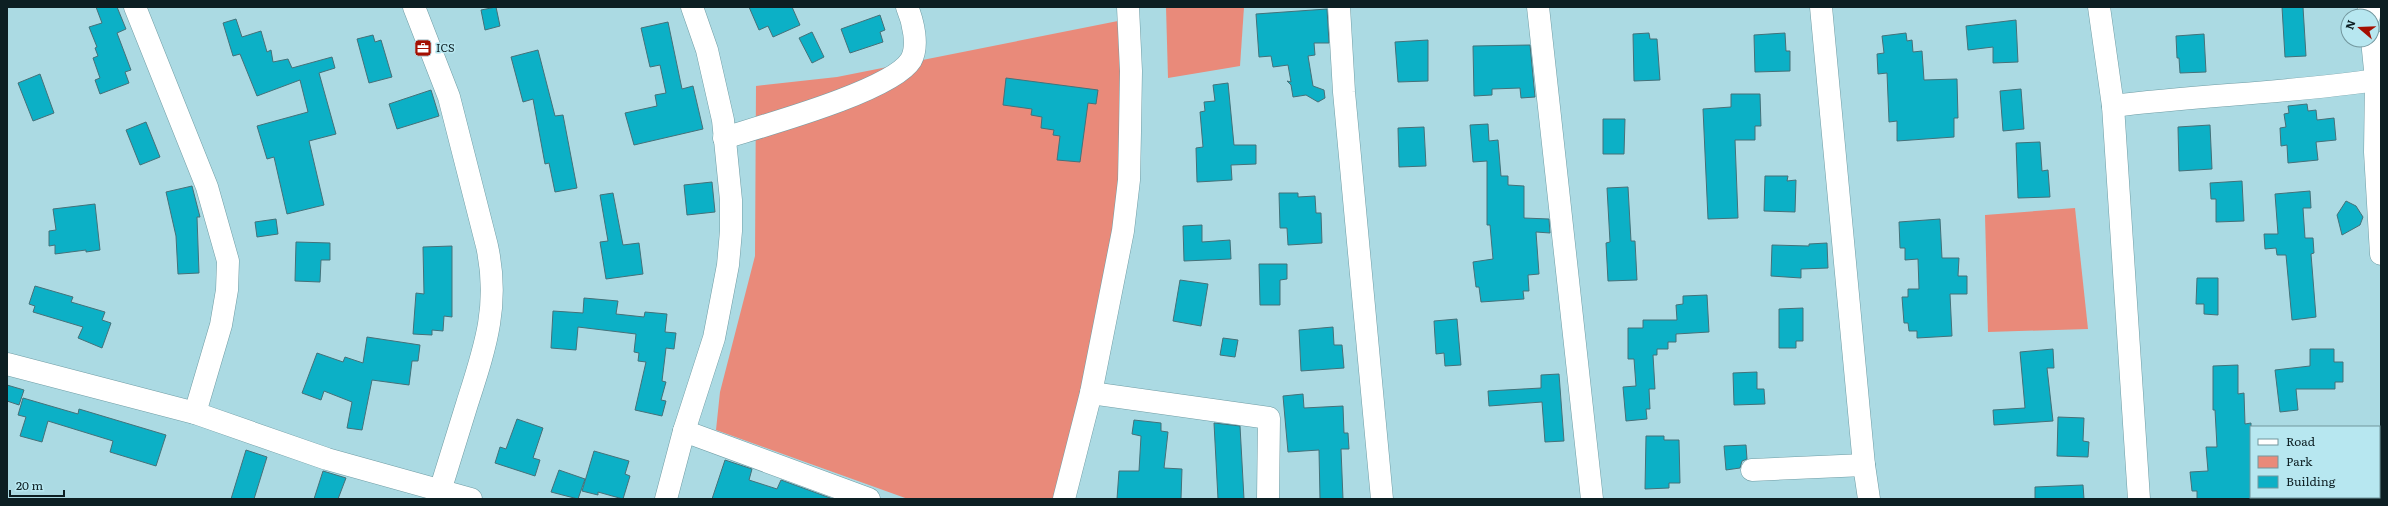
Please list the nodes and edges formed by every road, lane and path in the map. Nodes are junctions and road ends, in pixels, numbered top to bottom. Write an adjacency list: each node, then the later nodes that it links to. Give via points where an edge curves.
1 (135, 7): 18 (street, via 207,187 228,261 227,290 221,324)
2 (414, 7): 22 (street, via 449,97 487,246 493,291 492,316 484,350)
3 (692, 7): 13 (street, via 707,50 723,120)
4 (907, 7): 13 (street, via 914,35 913,56 908,64 888,80 819,109)
5 (1128, 7): 17 (street, via 1131,71 1129,180 1124,231)
6 (1339, 7): 28 (street, via 1344,92)
7 (1538, 7): 29 (street)
8 (1821, 7): 20 (street)
9 (2099, 7): 12 (street)
10 (2373, 48): 11 (street)
11 (2376, 80): 12 (street, via 2327,87 2178,98); 14 (street)
12 (2113, 106): 31 (street)
13 (724, 138): 19 (street, via 731,200 728,265 714,338)
14 (2378, 151): 15 (street)
15 (2381, 254)
16 (7, 364): 18 (street)
17 (1091, 393): 26 (street); 27 (street, via 1269,418)
18 (195, 413): 22 (street, via 327,459)
19 (684, 431): 24 (street); 25 (street)
20 (1864, 465): 21 (street); 30 (street)
21 (1752, 470)
22 (440, 491): 23 (street)
23 (471, 499)
24 (666, 499)
25 (868, 499)
26 (1064, 499)
27 (1268, 499)
28 (1382, 499)
29 (1592, 499)
30 (1869, 499)
31 (2139, 499)

